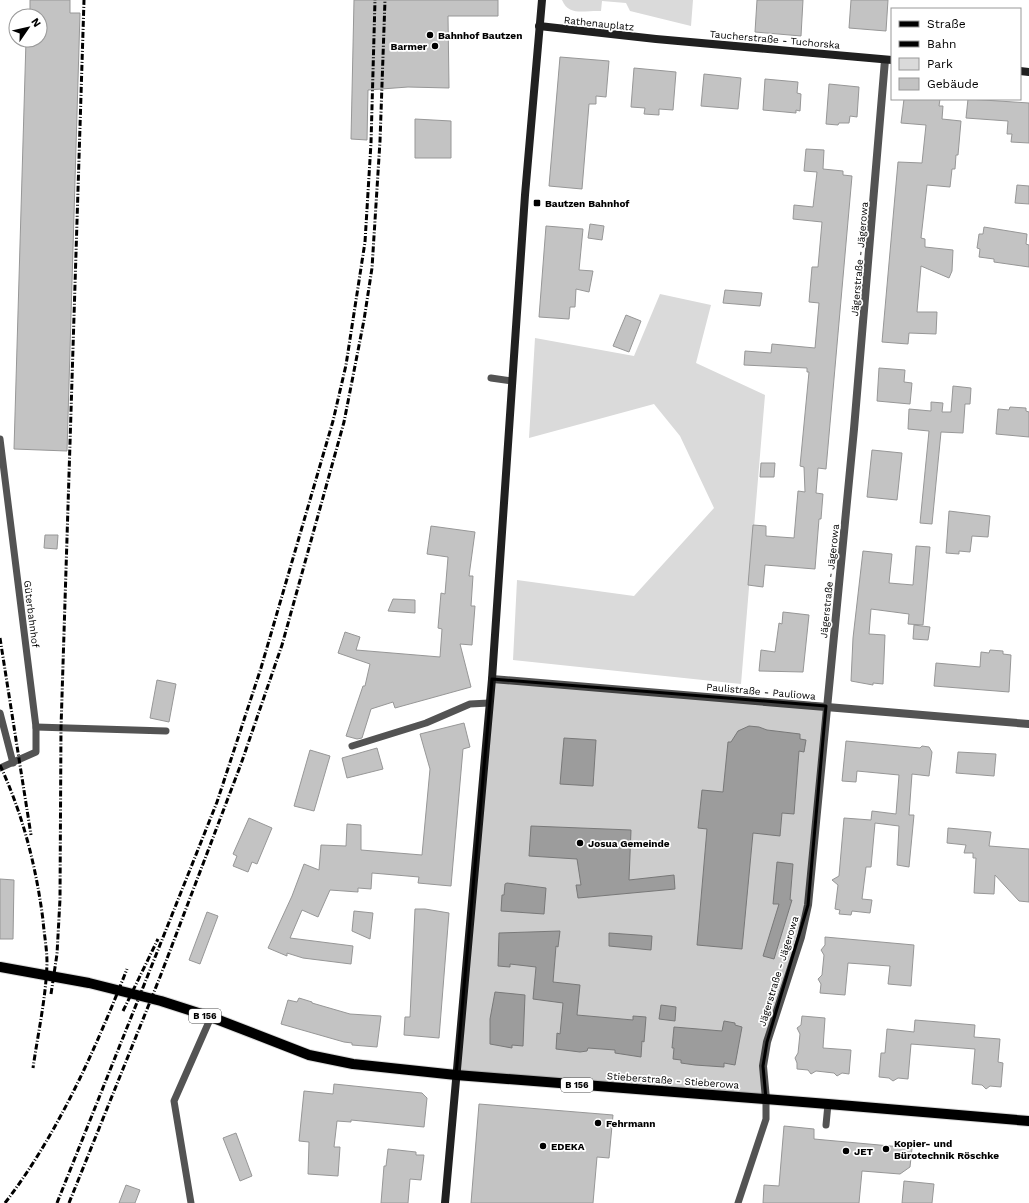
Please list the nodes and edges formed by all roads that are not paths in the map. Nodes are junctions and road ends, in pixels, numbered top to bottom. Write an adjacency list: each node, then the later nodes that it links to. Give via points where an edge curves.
1 (542, 0): 2 (street)
2 (540, 26): 3 (street, Rathenauplatz); 6 (street, via 531,114)
3 (656, 39): 4 (street, Taucherstraße - Tuchorska)
4 (889, 60): 10 (street, Jägerstraße - Jägerowa)
5 (491, 378): 6 (lane)
6 (512, 381): 8 (street)
7 (0, 439): 13 (lane, Güterbahnhof)
8 (492, 679): 9 (street); 10 (street, Paulistraße - Pauliowa)
9 (489, 703): 15 (lane, via 470,704 426,723); 20 (street)
10 (826, 706): 12 (street, Paulistraße - Pauliowa); 21 (street, Jägerstraße - Jägerowa, via 808,904 801,937 767,1042 763,1066)
11 (0, 713): 16 (lane)
12 (1029, 724)
13 (36, 727): 14 (lane); 16 (lane, Güterbahnhof, via 36,752)
14 (166, 731)
15 (352, 746)
16 (14, 763): 17 (lane, Güterbahnhof)
17 (0, 768)
18 (0, 967): 19 (main road, B 156, via 89,983)
19 (211, 1017): 20 (main road, Stieberstraße - Stieberowa / B 156, via 309,1055 353,1064); 25 (lane, via 174,1101)
20 (456, 1075): 21 (main road, Stieberstraße - Stieberowa / B 156); 26 (street)
21 (766, 1099): 22 (main road, Stieberstraße - Stieberowa / B 156); 27 (lane, via 766,1119)
22 (828, 1104): 23 (main road, Stieberstraße - Stieberowa / B 156); 24 (lane)
23 (1029, 1121)
24 (826, 1125)
25 (191, 1203)
26 (445, 1203)
27 (738, 1203)

